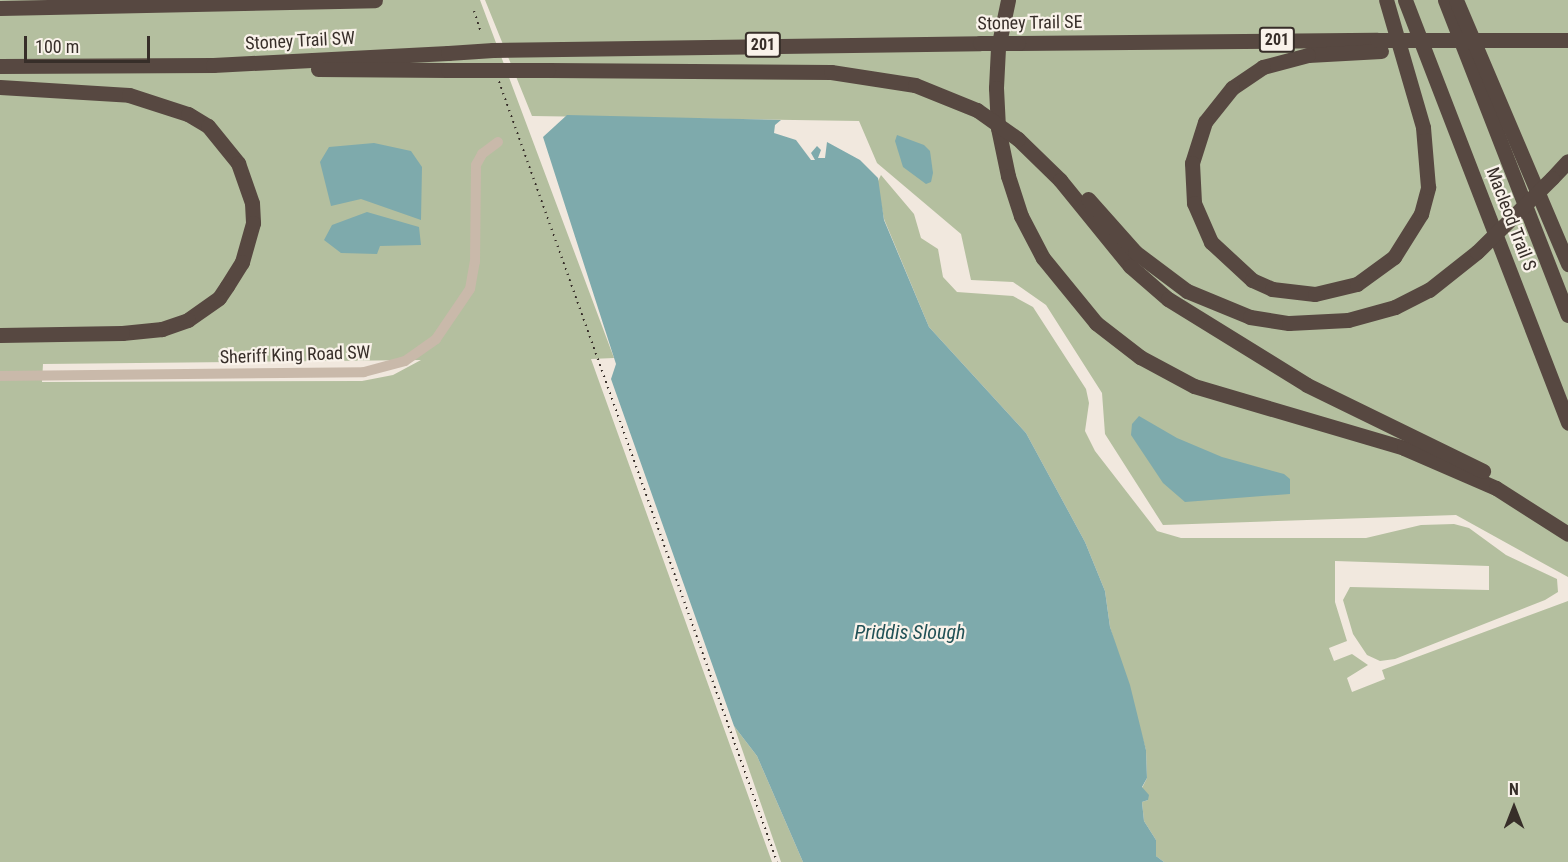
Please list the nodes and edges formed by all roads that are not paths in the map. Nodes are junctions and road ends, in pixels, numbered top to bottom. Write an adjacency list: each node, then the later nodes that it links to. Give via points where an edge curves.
1 (375, 0): 7 (highway, Stoney Trail SW)
2 (1008, 0): 24 (highway, via 996,78 998,128 1005,167 1021,216 1043,258 1096,323 1140,357 1194,386 1416,453 1496,488)
3 (1386, 0): 9 (highway, via 1423,128 1428,187 1421,214 1394,257 1357,284 1315,294 1272,289 1252,280 1211,242 1194,203 1192,163 1205,122 1232,87 1263,67 1308,55)
4 (1405, 0): 23 (highway, Macleod Trail S)
5 (1445, 0): 18 (highway, Macleod Trail S)
6 (1456, 0): 17 (highway)
7 (0, 8)
8 (1568, 40): 9 (highway, Stoney Trail SE / 201, bridge, via 1469,40)
9 (1379, 46): 10 (highway, Stoney Trail SE / 201, bridge, via 980,43)
10 (493, 50): 11 (highway, Stoney Trail SW / 201, bridge)
11 (213, 65): 12 (highway, Stoney Trail SW / 201); 15 (highway, bridge, via 831,72 909,83 977,110)
12 (0, 66)
13 (0, 87): 21 (highway, via 129,95 188,114 226,144 238,163 252,203 251,236 242,262 219,298 188,320 162,329)
14 (498, 142): 22 (street, Sheriff King Road SW, via 482,154 476,165 475,262 470,289 436,339 405,361 364,372)
15 (1023, 143): 16 (highway, bridge, via 1065,175 1135,252 1187,291 1250,317 1322,324 1380,312 1429,290 1477,252); 24 (highway, via 1130,266 1168,299 1307,385 1507,484)
16 (1568, 161)
17 (1568, 264)
18 (1568, 315)
19 (0, 330): 21 (highway)
20 (0, 335): 21 (highway)
21 (34, 335)
22 (0, 376)
23 (1568, 423)
24 (1568, 534)

